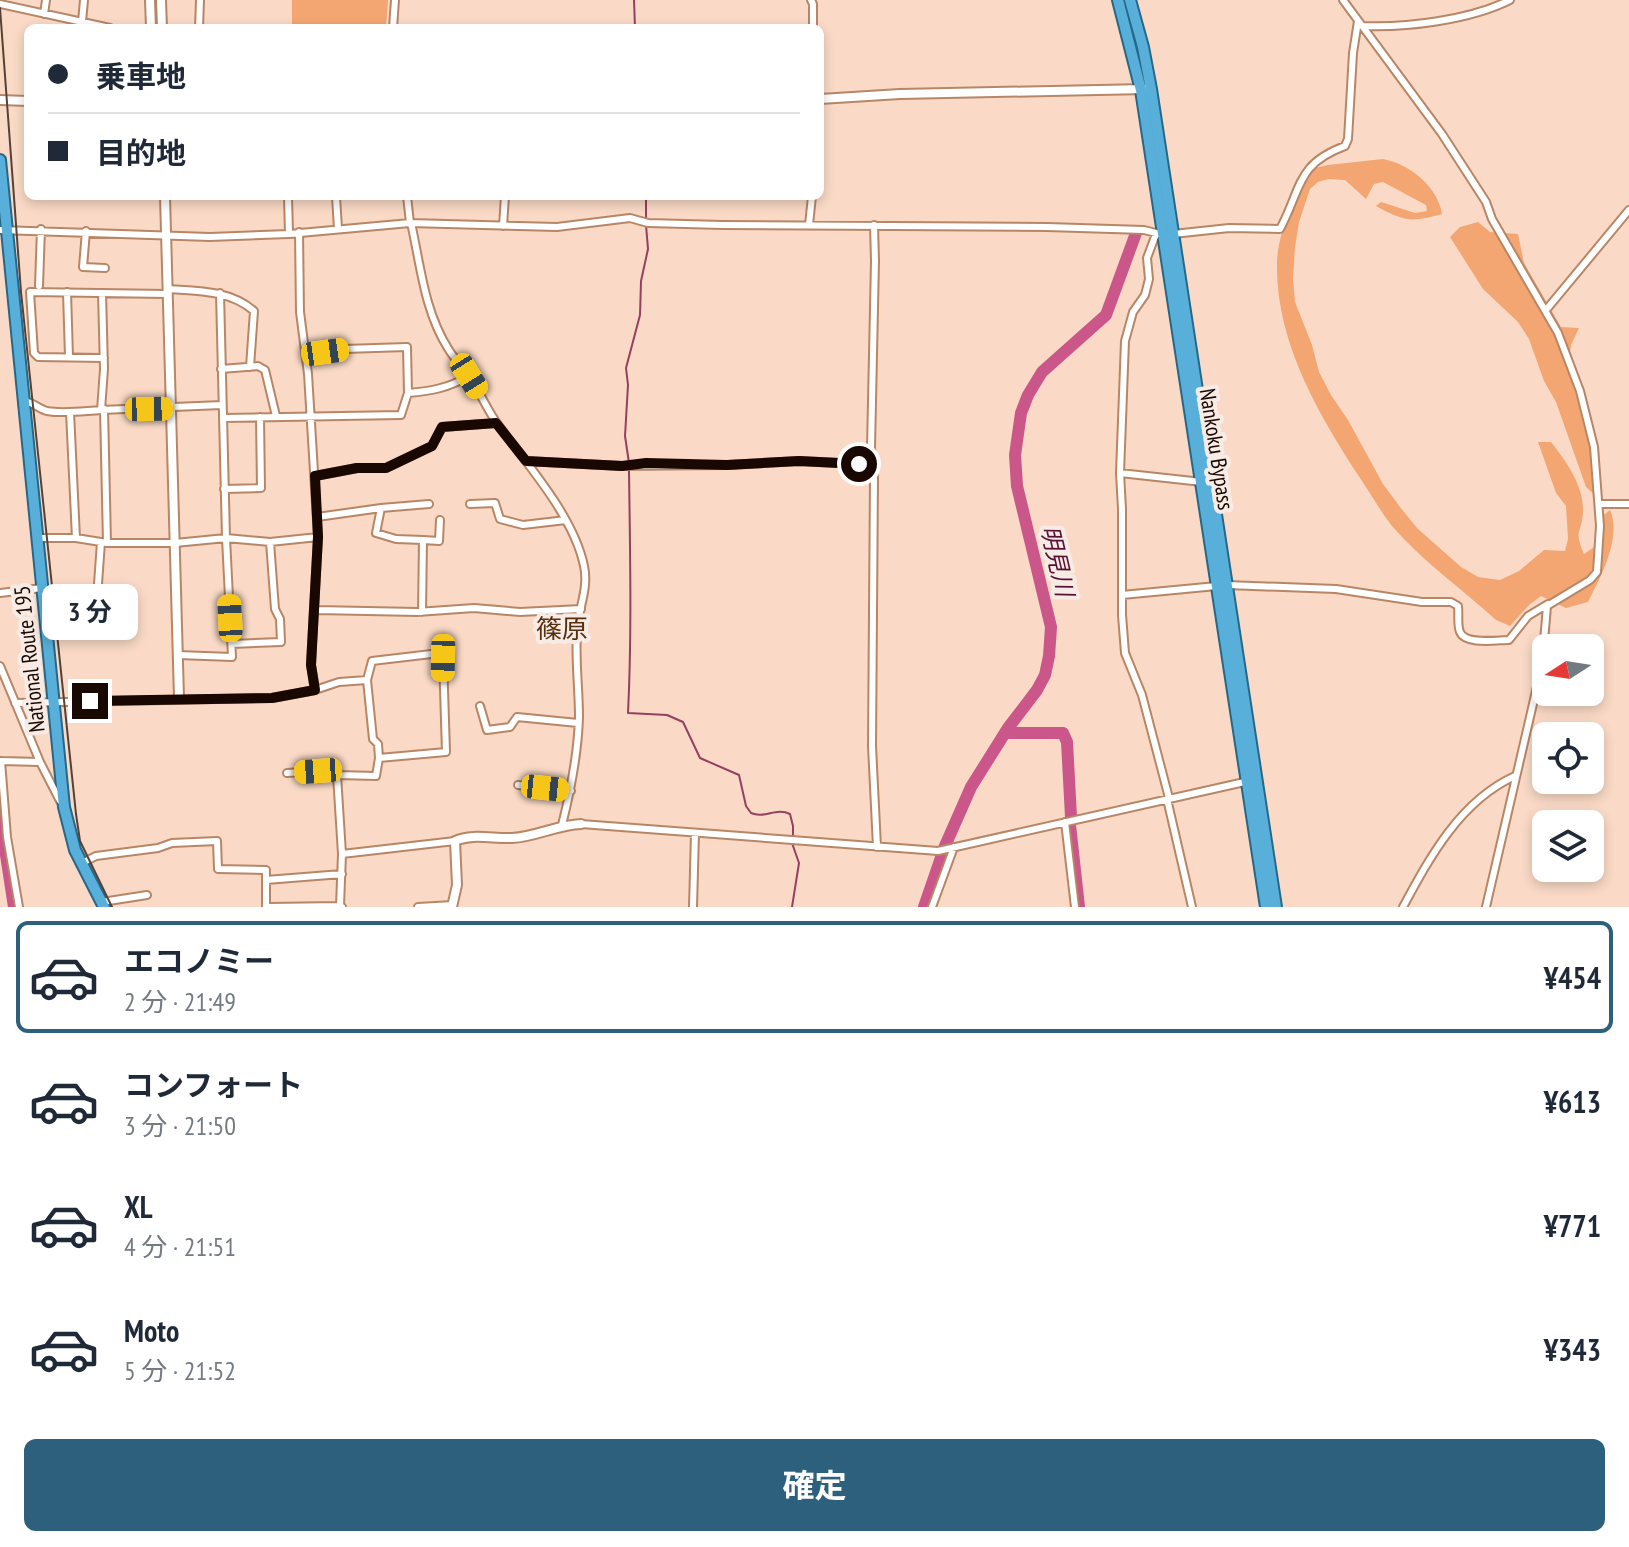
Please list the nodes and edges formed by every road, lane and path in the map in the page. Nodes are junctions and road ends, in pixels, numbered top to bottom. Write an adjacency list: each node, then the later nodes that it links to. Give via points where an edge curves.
1 (46, 0): 13 (street)
2 (84, 0): 15 (street)
3 (150, 0): 16 (street)
4 (161, 0): 17 (street)
5 (200, 0): 18 (street)
6 (395, 0): 19 (street)
7 (811, 0): 20 (street)
8 (1118, 0): 21 (highway, Nankoku Bypass)
9 (1130, 0): 21 (highway, Nankoku Bypass, via 1143,47)
10 (1343, 0): 14 (street)
11 (1510, 0): 14 (street, via 1411,25)
12 (0, 4): 13 (street)
13 (44, 14): 15 (street)
14 (1360, 23): 44 (street, via 1348,139 1309,168 1280,229); 51 (street, via 1486,202)
15 (83, 24)
16 (151, 24)
17 (162, 24)
18 (199, 24)
19 (393, 24)
20 (813, 24)
21 (1146, 90): 22 (street); 44 (highway, Nankoku Bypass)
22 (824, 99)
23 (0, 100): 24 (street)
24 (24, 101)
25 (0, 160): 39 (highway, National Route 195)
26 (165, 200): 42 (street)
27 (288, 200): 43 (street)
28 (336, 200): 38 (street)
29 (408, 200): 33 (street)
30 (505, 200): 36 (street)
31 (812, 200): 34 (street)
32 (1629, 210): 51 (street)
33 (411, 223): 36 (street); 38 (street); 57 (street, via 432,317)
34 (809, 225): 35 (street); 36 (street, via 646,223 630,218 557,227)
35 (874, 225): 44 (street); 70 (street)
36 (503, 226)
37 (41, 229): 39 (street); 40 (street); 46 (street)
38 (338, 229): 41 (street)
39 (3, 230): 59 (highway, National Route 195)
40 (86, 231): 42 (street); 45 (street, via 83,267)
41 (299, 232): 43 (street); 52 (street)
42 (167, 234): 43 (street); 48 (street)
43 (289, 234)
44 (1165, 234): 71 (street, via 1147,258 1145,295 1133,312 1125,341); 73 (highway, Nankoku Bypass); 91 (highway, Nankoku Bypass)
45 (105, 268)
46 (39, 286)
47 (67, 292): 49 (street); 53 (street); 53 (street, via 28,294 34,353)
48 (169, 292): 49 (street); 50 (street); 61 (street)
49 (102, 293): 54 (street)
50 (220, 293): 55 (street, via 254,311); 56 (street)
51 (1546, 310): 77 (street, via 1580,391 1594,447)
52 (306, 354): 58 (street, via 407,347); 64 (street)
53 (69, 357): 54 (street)
54 (104, 358): 62 (street)
55 (250, 367): 56 (street); 65 (street, via 265,370)
56 (221, 369): 60 (street)
57 (469, 376): 58 (street, via 443,389); 68 (street)
58 (408, 393): 64 (street, via 401,415)
59 (23, 401): 63 (street, via 43,411); 84 (highway, National Route 195)
60 (222, 405): 61 (street); 67 (street)
61 (172, 408): 62 (street); 90 (street)
62 (102, 410): 63 (street); 88 (street)
63 (70, 412): 85 (street)
64 (311, 415): 65 (street); 72 (street)
65 (276, 416): 66 (street)
66 (260, 417): 67 (street); 74 (street, via 261,488)
67 (223, 418): 74 (street)
68 (496, 423): 69 (street); 72 (street, via 442,427 432,446 386,468)
69 (526, 461): 70 (street); 82 (street)
70 (873, 461): 128 (street)
71 (1120, 473): 73 (street); 94 (street)
72 (315, 476): 80 (street)
73 (1202, 482): 91 (highway, Nankoku Bypass)
74 (224, 489): 86 (street)
75 (429, 504): 79 (street)
76 (470, 504): 82 (street, via 495,503 500,519 523,525)
77 (1599, 504): 78 (street); 96 (street, via 1597,572)
78 (1629, 504)
79 (381, 508): 80 (street); 87 (street, via 376,533)
80 (317, 517): 83 (street)
81 (440, 520): 87 (street, via 439,541)
82 (566, 520): 97 (street, via 584,565)
83 (318, 537): 89 (street); 98 (street)
84 (37, 538): 85 (street); 92 (highway, National Route 195)
85 (76, 538): 88 (street)
86 (226, 538): 89 (street); 90 (street); 102 (street)
87 (423, 540): 100 (street)
88 (104, 542): 90 (street); 99 (street)
89 (270, 542): 102 (street, via 281,642)
90 (175, 543): 103 (street)
91 (1223, 585): 94 (street); 96 (street, via 1336,589 1451,602 1458,606 1459,630 1468,639 1509,640 1528,616); 118 (highway, Nankoku Bypass)
92 (42, 588): 93 (street); 108 (highway, National Route 195)
93 (0, 593)
94 (1122, 595): 121 (street, via 1125,653 1142,695)
95 (118, 598): 99 (street, via 119,623 100,625)
96 (1548, 604): 117 (street, via 1542,665)
97 (581, 609): 100 (street); 111 (street, via 576,633)
98 (316, 610): 100 (street); 106 (street, via 311,665)
99 (96, 612): 101 (street)
100 (422, 612)
101 (77, 616)
102 (232, 644): 103 (street, via 232,657)
103 (178, 655): 107 (street)
104 (0, 666): 109 (street)
105 (367, 680): 106 (street); 112 (street); 112 (street, via 372,661 437,652 443,658 446,752)
106 (315, 690): 107 (street, via 272,698)
107 (179, 698): 108 (street)
108 (54, 701): 109 (street); 122 (highway, National Route 195)
109 (15, 703): 114 (street)
110 (480, 706): 111 (street, via 487,730 510,727 517,717)
111 (578, 723): 120 (street)
112 (379, 758): 116 (street, via 376,776)
113 (1, 761): 114 (street); 138 (street)
114 (40, 762): 122 (street)
115 (287, 773): 116 (street)
116 (337, 775): 130 (street)
117 (1515, 776): 147 (street, via 1461,816); 148 (street)
118 (1252, 781): 121 (street); 145 (highway, Nankoku Bypass); 146 (highway, Nankoku Bypass)
119 (518, 785): 120 (street)
120 (571, 791): 125 (street)
121 (1168, 798): 123 (street); 144 (street)
122 (64, 807): 131 (highway, National Route 195)
123 (1065, 822): 129 (street); 143 (street)
124 (581, 824): 125 (street); 126 (street)
125 (562, 825): 127 (street, via 522,837)
126 (695, 833): 128 (street); 141 (street)
127 (455, 841): 130 (street); 137 (street, via 457,885)
128 (877, 847): 129 (street)
129 (951, 848): 142 (street)
130 (342, 854): 132 (street)
131 (82, 863): 133 (street, via 172,843 217,841 218,869 266,870); 135 (highway, National Route 195)
132 (342, 874): 133 (street); 136 (street)
133 (266, 880): 139 (street)
134 (147, 895): 135 (street)
135 (103, 905)
136 (341, 906): 139 (street)
137 (452, 906): 140 (street)
138 (19, 907)
139 (269, 907)
140 (418, 907)
141 (693, 907)
142 (932, 907)
143 (1075, 907)
144 (1192, 907)
145 (1266, 907)
146 (1276, 907)
147 (1403, 907)
148 (1486, 907)

